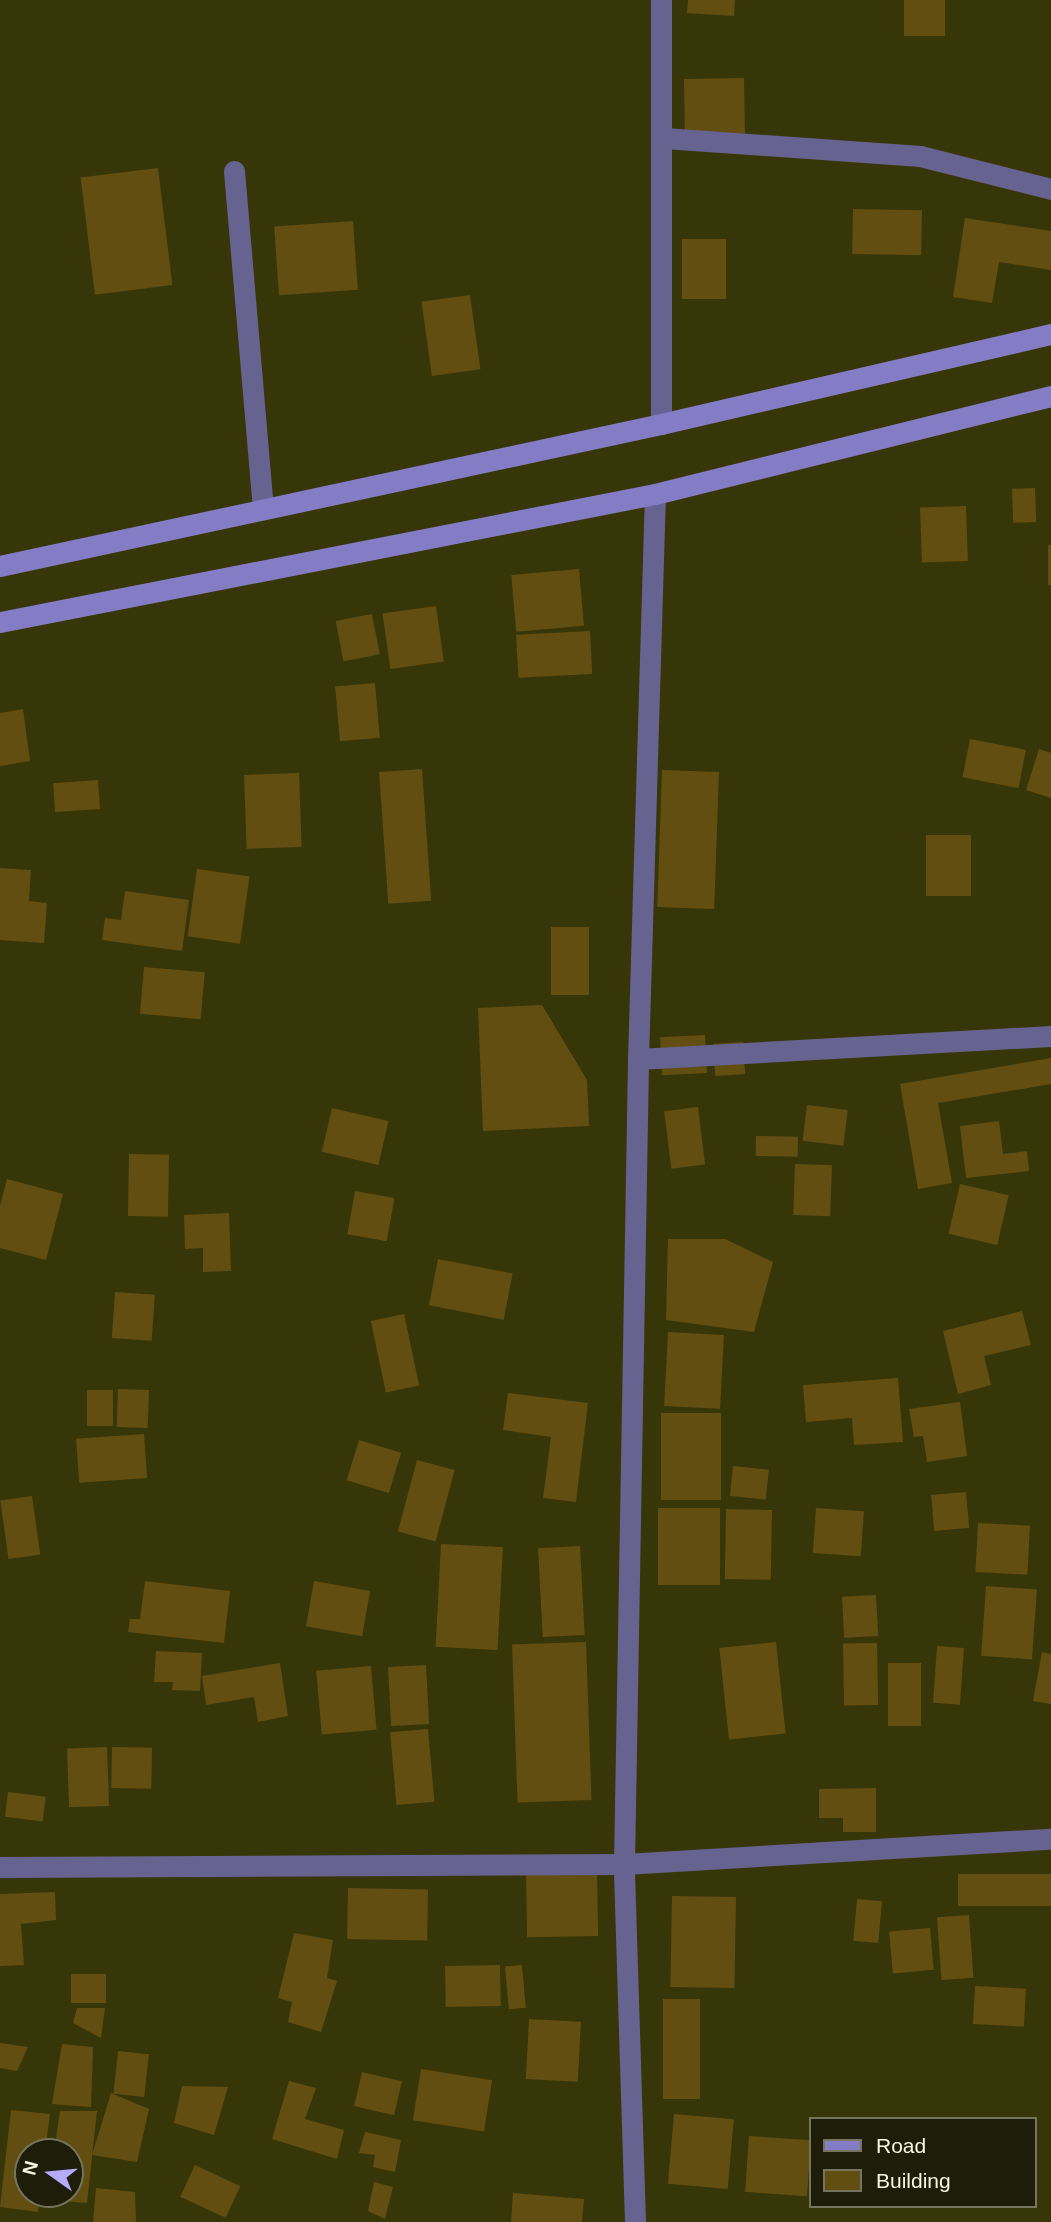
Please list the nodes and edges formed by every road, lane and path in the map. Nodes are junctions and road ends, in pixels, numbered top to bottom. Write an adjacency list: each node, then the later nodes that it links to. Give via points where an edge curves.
1 (661, 0): 2 (street)
2 (664, 138): 4 (street, via 920,156); 7 (street)
3 (234, 171): 9 (street)
4 (1051, 189)
5 (1051, 334): 7 (street)
6 (1051, 396): 8 (street)
7 (661, 424): 9 (street)
8 (655, 494): 11 (street); 13 (street)
9 (263, 507): 10 (street)
10 (0, 566)
11 (0, 622)
12 (1051, 1036): 13 (street)
13 (638, 1059): 15 (street)
14 (1051, 1839): 15 (street)
15 (624, 1864): 16 (street); 17 (street)
16 (0, 1867)
17 (635, 2222)

